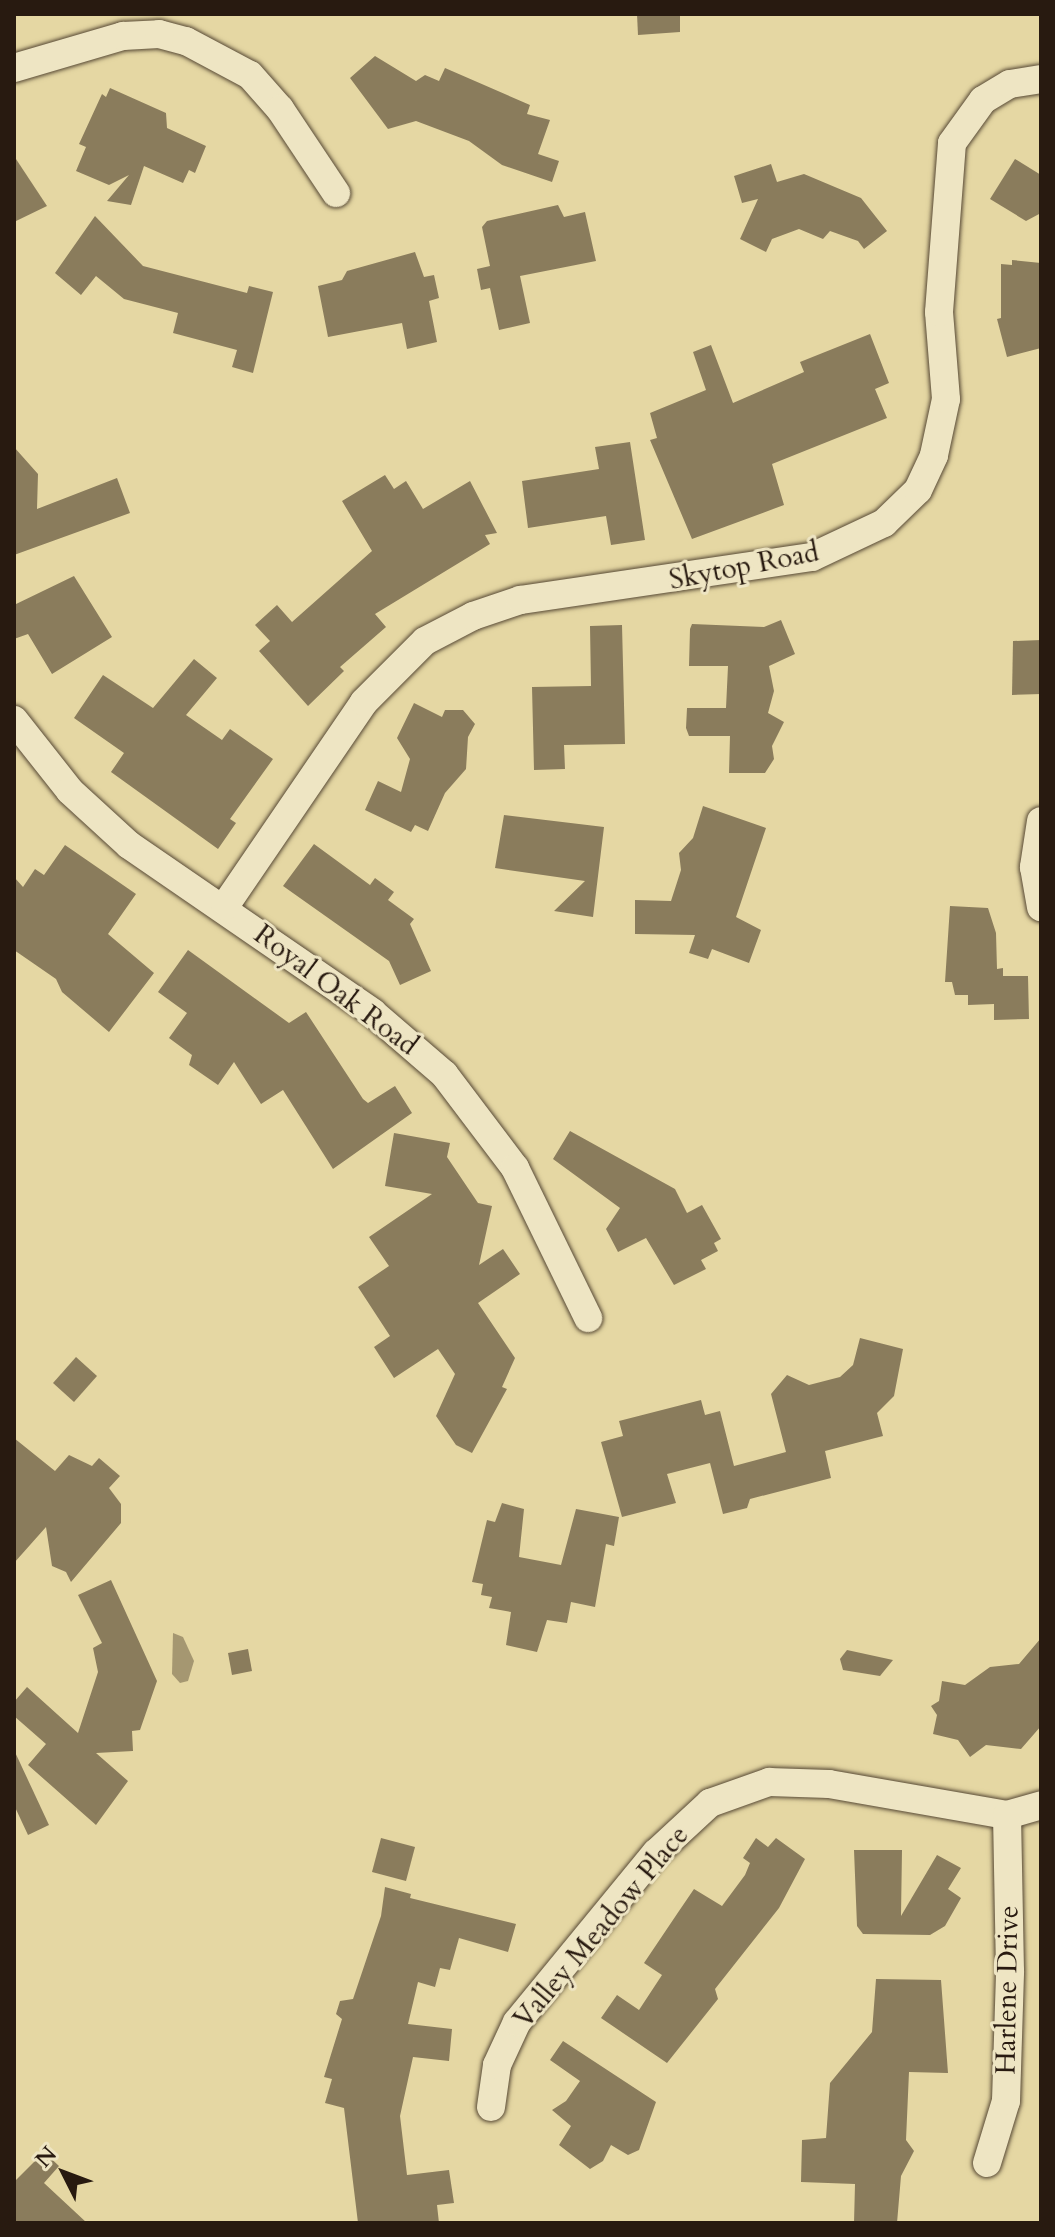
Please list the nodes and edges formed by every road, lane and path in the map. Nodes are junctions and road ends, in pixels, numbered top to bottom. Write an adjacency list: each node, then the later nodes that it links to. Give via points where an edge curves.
1 (14, 68): 3 (street, via 123,36 159,34 186,41 250,75 280,109)
2 (1041, 79): 6 (street, Skytop Road, via 1010,84 983,100 952,143 939,312 946,399 934,455 909,498 884,523 812,557 520,600 425,641 364,702)
3 (336, 193)
4 (14, 720): 6 (street, Royal Oak Road, via 70,791 129,845)
5 (1041, 821): 7 (street, via 1034,867)
6 (225, 906): 8 (street, Royal Oak Road, via 373,1013 444,1074 515,1168)
7 (1041, 907)
8 (588, 1318)
9 (1041, 1805): 10 (street, Valley Meadow Place)
10 (1007, 1815): 11 (street, Valley Meadow Place, via 829,1784 769,1782 710,1803 656,1853 517,2022 497,2065); 12 (street, Harlene Drive, via 1006,2101)
11 (491, 2107)
12 (987, 2163)

